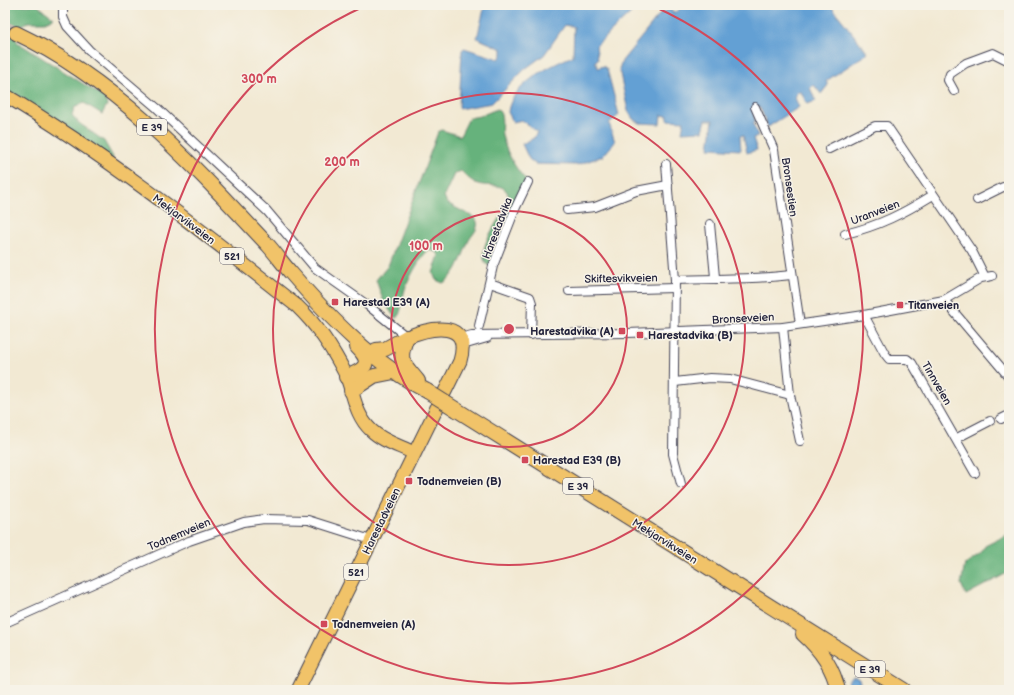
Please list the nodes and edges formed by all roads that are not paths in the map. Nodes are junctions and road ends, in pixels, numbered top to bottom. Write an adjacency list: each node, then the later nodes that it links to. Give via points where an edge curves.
1 (63, 5): 31 (street, via 62,17 67,26 89,50 158,108 256,200 315,268)
2 (16, 33): 17 (highway, E 39, via 72,64 129,106)
3 (1009, 61): 4 (street, via 993,53 966,63 950,74 948,80)
4 (954, 91)
5 (5, 96): 36 (main road, Mekjarvikveien / 521, via 120,170 296,306 321,332)
6 (755, 107): 18 (street, Bronsestien, via 774,150)
7 (829, 149): 12 (street, Bronseveien, via 875,126 887,126)
8 (666, 164): 10 (street)
9 (528, 182): 20 (street, Harestadvika, via 493,266)
10 (668, 185): 14 (street, via 636,191 595,207); 21 (street)
11 (1009, 187): 13 (street, via 1003,187)
12 (933, 195): 16 (street, Uranveien, via 901,215 866,230); 23 (street, Bronseveien, via 989,276)
13 (977, 200)
14 (567, 210)
15 (710, 224): 19 (street)
16 (845, 234)
17 (269, 246): 29 (highway, E 39); 33 (highway, E 39, via 296,268)
18 (791, 275): 19 (street, Skiftesvikveien); 25 (street, Bronsestien)
19 (715, 277): 21 (street, Skiftesvikveien)
20 (490, 282): 26 (street, Harestadvika); 30 (street, via 530,297)
21 (675, 284): 22 (street, Skiftesvikveien); 28 (street)
22 (569, 291)
23 (944, 300): 24 (street, Bronseveien); 35 (street)
24 (864, 315): 25 (street, Bronseveien); 42 (street, Tinnveien, via 889,358 907,359 912,363)
25 (800, 324): 27 (street, Bronseveien)
26 (479, 326)
27 (783, 327): 28 (street, Bronseveien); 40 (street)
28 (676, 332): 30 (street, Bronseveien); 37 (street)
29 (351, 336): 33 (highway, E 39); 36 (highway, E 39, via 366,361 363,369)
30 (531, 336): 32 (street, Bronseveien, via 493,336)
31 (407, 337): 32 (main road, via 426,329 438,328 453,332); 33 (highway); 38 (highway, E 39, via 401,352 402,363)
32 (461, 342): 44 (main road, Harestadveien / 521, via 460,361)
33 (375, 353): 34 (highway, Mekjarvikveien / E 39); 38 (highway, Mekjarvikveien / E 39)
34 (394, 372): 38 (highway, Mekjarvikveien / E 39); 39 (highway, via 374,376)
35 (1009, 376)
36 (346, 377): 39 (main road, Mekjarvikveien / 521)
37 (675, 382): 40 (street, via 710,378 730,379); 46 (street, via 673,454)
38 (424, 388): 48 (highway, Mekjarvikveien / E 39, bridge)
39 (351, 391): 44 (main road, Mekjarvikveien / 521, via 359,414 372,431)
40 (790, 395): 43 (street)
41 (990, 421): 42 (street)
42 (957, 438): 45 (street, Tinnveien)
43 (800, 441)
44 (414, 453): 47 (main road, Harestadveien / 521)
45 (975, 473)
46 (681, 484)
47 (371, 540): 49 (street, Todnemveien, via 308,520 264,519 244,522 189,541); 50 (main road, Harestadveien / 521)
48 (778, 611): 51 (highway, E 39, via 821,652 831,669); 52 (highway, Mekjarvikveien / E 39)
49 (5, 623)
50 (298, 690)
51 (838, 690)
52 (904, 690)

